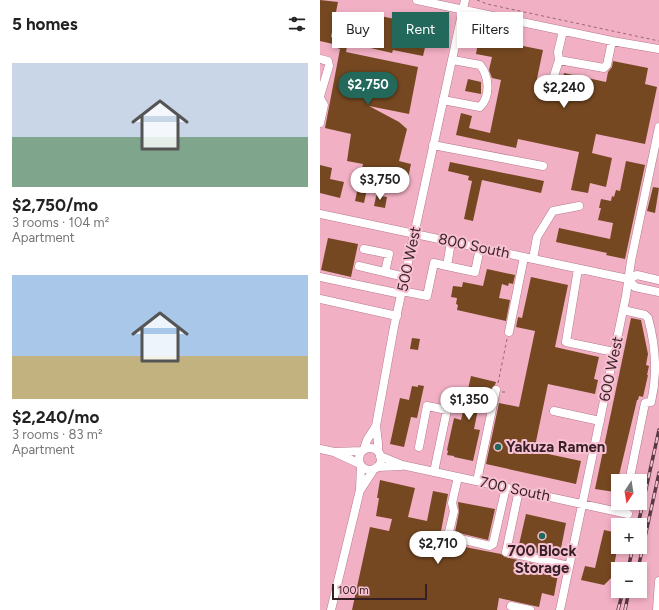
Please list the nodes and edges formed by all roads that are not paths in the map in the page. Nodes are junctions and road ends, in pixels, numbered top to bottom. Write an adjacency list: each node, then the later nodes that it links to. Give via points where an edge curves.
1 (417, 0): 3 (street)
2 (465, 0): 3 (street, 500 West)
3 (463, 10): 4 (street); 8 (street, 500 West)
4 (563, 31): 5 (street); 9 (street, via 558,52)
5 (612, 41): 6 (street); 9 (street, via 607,65 604,68)
6 (659, 49)
7 (320, 59): 11 (street, via 328,61 329,66)
8 (452, 60): 12 (street, 500 West); 12 (street, via 480,65 485,72 488,85 484,102 480,107)
9 (559, 60): 10 (street)
10 (554, 76)
11 (320, 97): 13 (street, via 324,105)
12 (443, 100): 15 (street, 500 West)
13 (320, 123)
14 (659, 127): 31 (street, 600 West)
15 (433, 145): 16 (street); 19 (street, 500 West)
16 (543, 166)
17 (579, 206): 24 (street, via 553,211 537,237)
18 (320, 214): 19 (street, 800 South)
19 (414, 234): 20 (street, 800 South); 29 (street, 500 West)
20 (451, 242): 21 (street, 800 South); 26 (street)
21 (480, 248): 23 (street, 800 South); 26 (street, via 475,272)
22 (364, 249): 28 (street, via 389,254)
23 (524, 257): 24 (street, 800 South); 38 (street)
24 (533, 259): 27 (street, 800 South)
25 (359, 266): 28 (street)
26 (447, 266): 33 (street, via 434,263 427,296)
27 (578, 269): 31 (street, 800 South); 39 (street, via 566,342)
28 (385, 272): 29 (street)
29 (405, 276): 33 (street, 500 West)
30 (320, 277): 33 (street)
31 (628, 279): 32 (street, 800 South, via 637,275); 34 (street, 800 South, via 635,287); 36 (street, 600 West)
32 (659, 280)
33 (402, 292): 37 (street, 500 West)
34 (659, 292)
35 (320, 299): 37 (street)
36 (623, 310): 39 (street, 600 West); 53 (street, via 648,318 655,347 656,367 651,402 645,403)
37 (397, 316): 43 (street, 500 West)
38 (509, 332)
39 (614, 352): 42 (street, 600 West)
40 (496, 389): 55 (street)
41 (554, 411): 42 (street)
42 (600, 421): 59 (street, 600 West)
43 (376, 426): 46 (street, 500 West); 48 (street, 500 West)
44 (419, 447): 52 (street, via 427,406 446,410)
45 (320, 449): 47 (street)
46 (363, 450): 47 (street); 48 (street, via 371,448); 49 (street, via 358,459)
47 (334, 452): 49 (street)
48 (379, 453): 50 (street, 700 South); 51 (street, via 381,461)
49 (360, 465): 51 (street, via 367,470); 57 (street)
50 (402, 466): 51 (street, 700 South); 52 (street, 700 South)
51 (376, 468): 57 (street)
52 (434, 472): 54 (street, 700 South)
53 (631, 474)
54 (458, 477): 55 (street, 700 South); 56 (street, via 448,536 483,545 493,544)
55 (476, 481): 56 (street, 700 South)
56 (506, 487): 58 (street, 700 South)
57 (360, 490): 64 (street)
58 (519, 490): 59 (street, 700 South); 61 (street, via 506,552)
59 (582, 504): 60 (street, 700 South); 61 (street, 600 West)
60 (628, 514)
61 (569, 566): 66 (street, 600 West)
62 (659, 581): 67 (street)
63 (511, 606): 65 (street)
64 (331, 610)
65 (530, 610)
66 (560, 610)
67 (657, 610)

